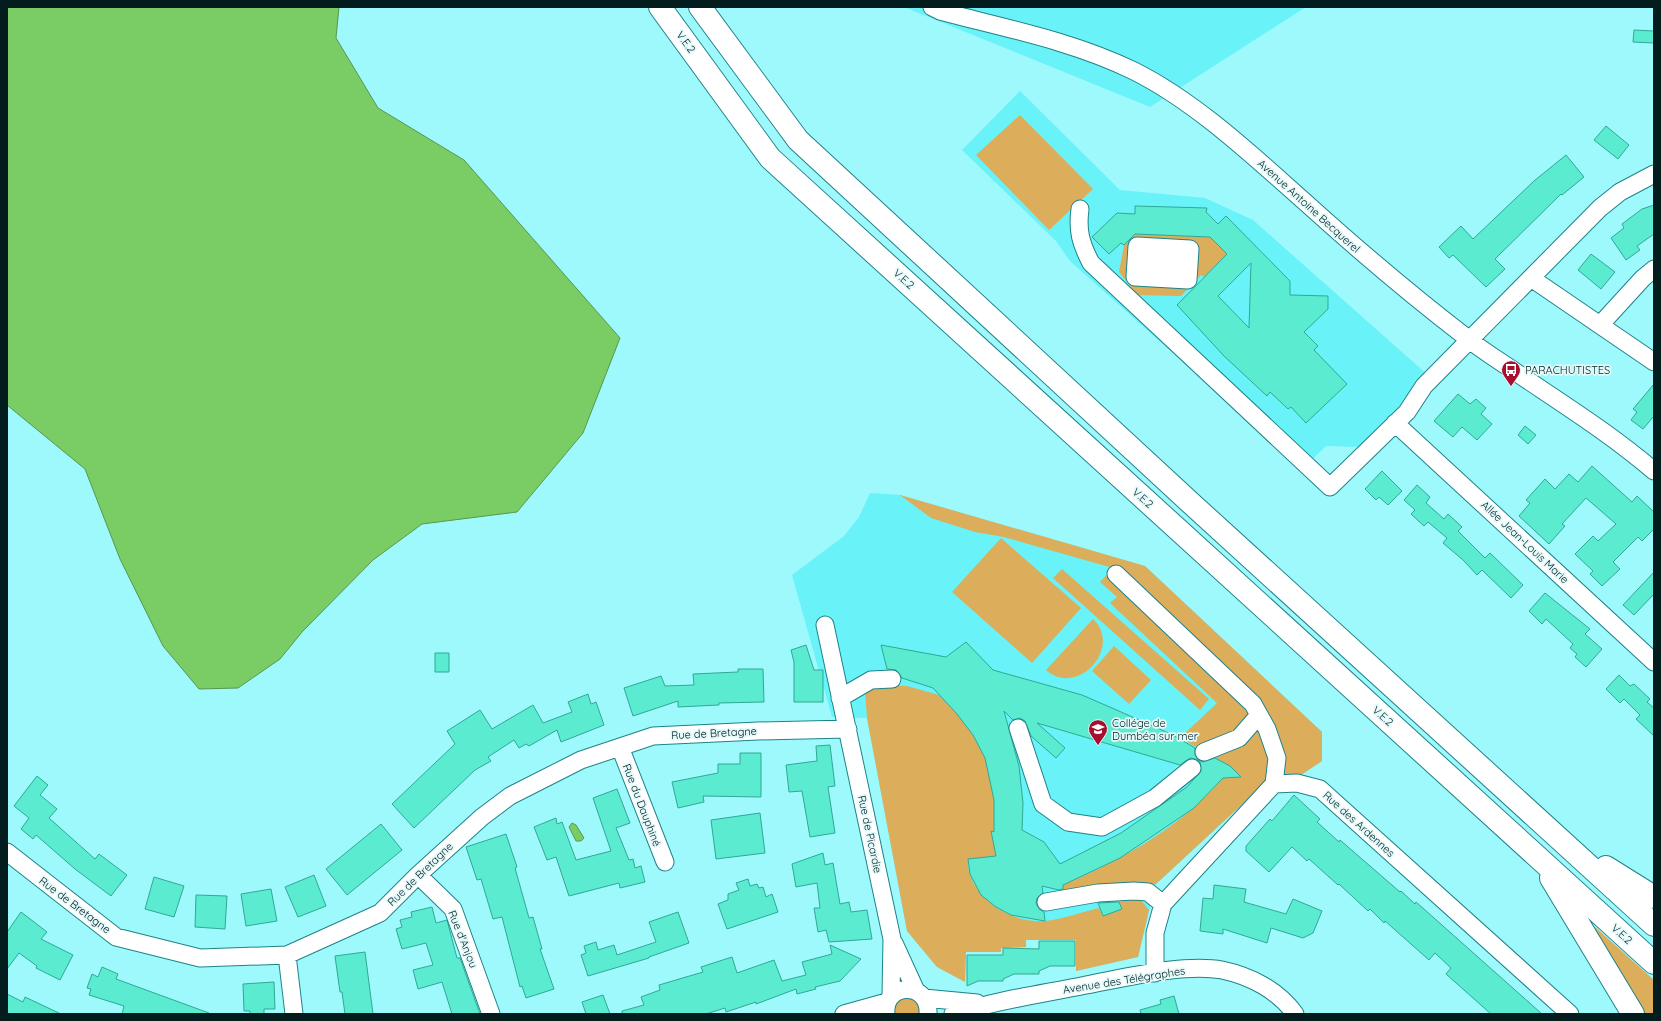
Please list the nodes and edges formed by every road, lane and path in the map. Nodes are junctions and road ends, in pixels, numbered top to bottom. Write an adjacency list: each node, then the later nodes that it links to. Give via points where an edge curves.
1 (660, 7): 28 (highway, V.E.2, via 770,158)
2 (700, 7): 26 (highway, via 798,140)
3 (932, 7): 10 (street, Avenue Antoine Becquerel, via 1059,42 1105,58 1161,87 1194,109 1251,154 1366,257)
4 (1654, 174): 8 (street, via 1620,192 1600,208)
5 (1080, 209): 12 (street, via 1078,219 1081,244 1091,263 1330,487)
6 (1176, 264): 6 (street, via 1147,262)
7 (1654, 268): 9 (street)
8 (1531, 278): 9 (street); 10 (street)
9 (1600, 325): 11 (street)
10 (1469, 340): 12 (street, via 1424,386 1407,412); 13 (street, Avenue Antoine Becquerel, via 1592,424)
11 (1654, 362)
12 (1395, 423): 16 (street, Allée Jean-Louis Marie)
13 (1654, 471)
14 (1116, 574): 19 (street, via 1239,690 1253,704)
15 (825, 625): 18 (street, Rue de Picardie)
16 (1654, 662)
17 (892, 679): 18 (street, via 871,680)
18 (840, 698): 21 (street, Rue de Picardie)
19 (1259, 715): 23 (street, via 1239,738); 25 (street, via 1277,758)
20 (1018, 728): 24 (street, via 1043,804 1068,822 1102,827 1155,798)
21 (848, 729): 22 (street, Rue de Bretagne, via 653,736); 35 (street, Rue de Picardie)
22 (620, 747): 29 (street, Rue du Dauphiné); 30 (street, Rue de Bretagne, via 582,760 510,796 482,817)
23 (1204, 752)
24 (1192, 768)
25 (1274, 784): 33 (street); 47 (street, Rue des Ardennes, via 1297,783 1320,789)
26 (1558, 838): 31 (highway); 34 (highway)
27 (7, 852): 36 (street, Rue de Bretagne, via 116,937 200,958)
28 (1537, 857): 37 (highway, V.E.2); 48 (highway)
29 (665, 862)
30 (418, 875): 36 (street, Rue de Bretagne, via 380,913); 43 (street, Rue d'Anjou, via 453,909)
31 (1654, 897)
32 (1046, 902): 33 (street, via 1098,893 1148,892)
33 (1163, 904): 38 (street, via 1155,933)
34 (1654, 925)
35 (892, 939): 39 (street, Rue de Picardie); 41 (street, Rue de Picardie)
36 (287, 955): 42 (street)
37 (1654, 963)
38 (1155, 973): 40 (street, Avenue des Télégraphes); 46 (street, Avenue des Télégraphes, via 1180,969 1224,971 1255,980 1287,1002)
39 (923, 1001): 40 (street, Avenue des Télégraphes); 41 (street, Avenue des Télégraphes, via 905,989)
40 (987, 1003): 45 (street, Avenue des Télégraphes)
41 (888, 1004): 44 (street, Avenue des Télégraphes)
42 (294, 1014)
43 (491, 1014)
44 (844, 1014)
45 (953, 1014)
46 (1295, 1014)
47 (1570, 1014)
48 (1633, 1014)

